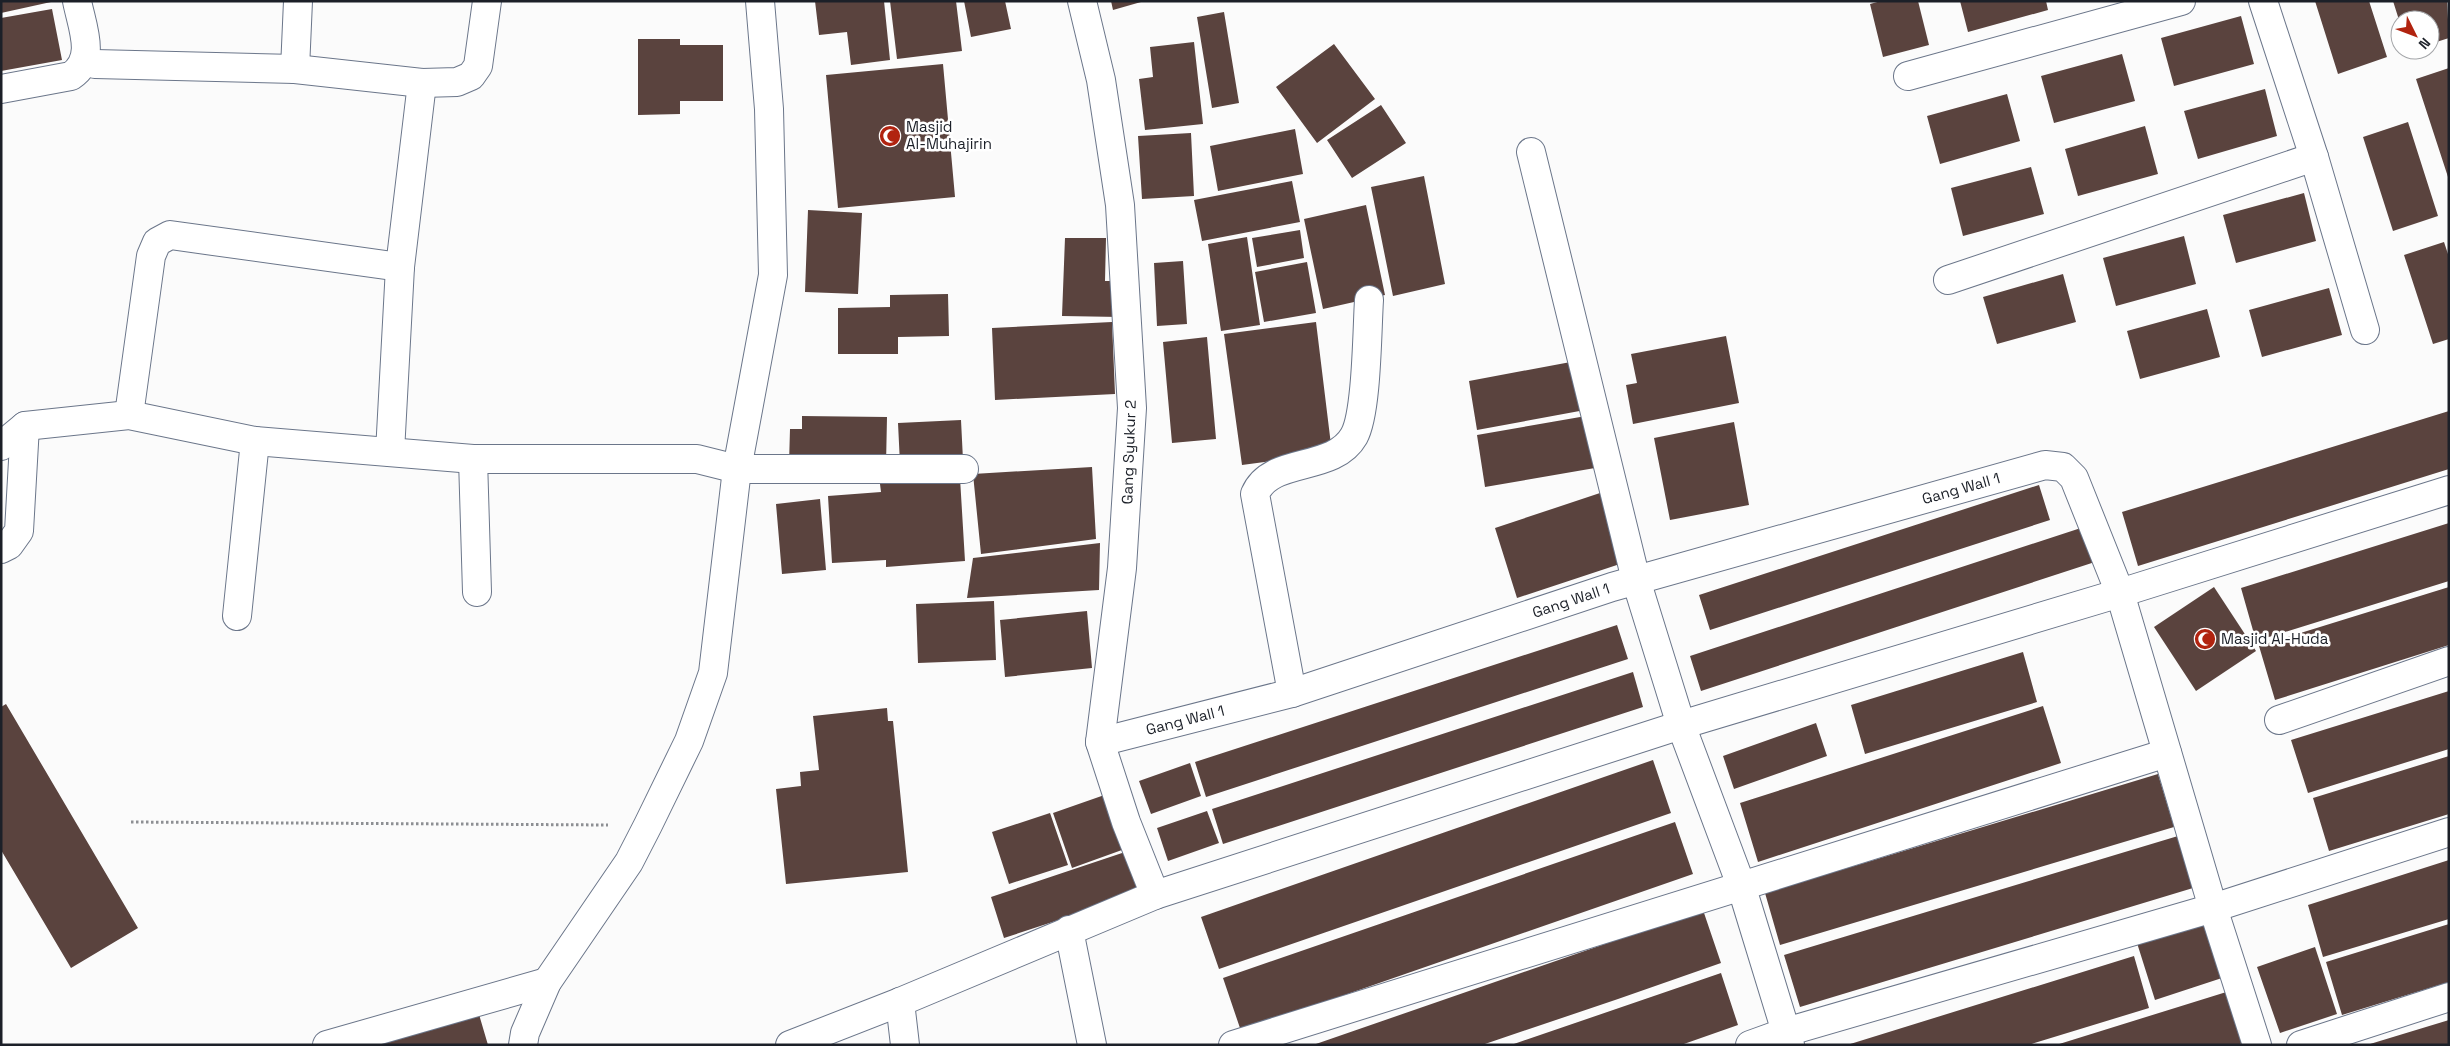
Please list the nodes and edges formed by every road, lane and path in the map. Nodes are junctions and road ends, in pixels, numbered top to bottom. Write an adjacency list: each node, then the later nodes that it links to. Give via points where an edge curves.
1 (77, 1): 12 (street, via 86,41 86,60 80,70 71,76)
2 (298, 1): 9 (street)
3 (487, 1): 11 (street, via 478,66 471,76 457,82)
4 (760, 1): 25 (street, via 769,109 773,275)
5 (1082, 1): 37 (street, Gang Syukur 2, via 1101,80 1120,205 1132,408 1122,568)
6 (2181, 1): 10 (street)
7 (2263, 1): 14 (street)
8 (95, 64): 9 (street)
9 (295, 69): 11 (street)
10 (1908, 76)
11 (422, 83): 15 (street)
12 (1, 89)
13 (1531, 152): 29 (street)
14 (2314, 157): 16 (street); 18 (street)
15 (400, 266): 19 (street, via 170,235 158,242 151,256); 23 (street)
16 (1948, 280)
17 (1369, 300): 34 (street, via 1361,417 1353,437 1337,453 1271,475 1260,482 1255,494)
18 (2365, 330)
19 (129, 415): 20 (street); 21 (street)
20 (25, 426): 22 (street); 28 (street, via 19,531 9,545)
21 (255, 441): 23 (street); 32 (street)
22 (1, 446)
23 (390, 452): 24 (street)
24 (474, 459): 25 (street, via 697,460); 30 (street)
25 (737, 469): 26 (street); 40 (street, via 714,673 688,742)
26 (964, 469)
27 (2449, 490): 31 (street)
28 (1, 549)
29 (1636, 580): 31 (street, Gang Wall 1, via 2045,465 2063,467 2074,478); 34 (street, Gang Wall 1); 36 (street)
30 (477, 592)
31 (2120, 593): 36 (street); 38 (street)
32 (237, 616)
33 (2449, 661): 35 (street)
34 (1292, 693): 37 (street, Gang Wall 1)
35 (2279, 720)
36 (1681, 725): 42 (street); 43 (street)
37 (1100, 742): 43 (street, Gang Syukur 2, via 1126,822)
38 (2167, 753): 42 (street); 44 (street)
39 (131, 822): 40 (path)
40 (648, 825): 46 (street, via 629,862)
41 (2449, 832): 44 (street)
42 (1741, 885): 49 (street); 55 (street)
43 (1155, 895): 45 (street)
44 (2213, 908): 49 (street); 57 (street)
45 (1069, 930): 48 (street); 54 (street)
46 (547, 982): 50 (street); 51 (street)
47 (2449, 997): 58 (street)
48 (900, 1002): 52 (street); 53 (street)
49 (1788, 1038): 56 (street)
50 (328, 1045)
51 (523, 1045)
52 (790, 1045)
53 (905, 1045)
54 (1092, 1045)
55 (1233, 1045)
56 (1750, 1045)
57 (2257, 1045)
58 (2301, 1045)

